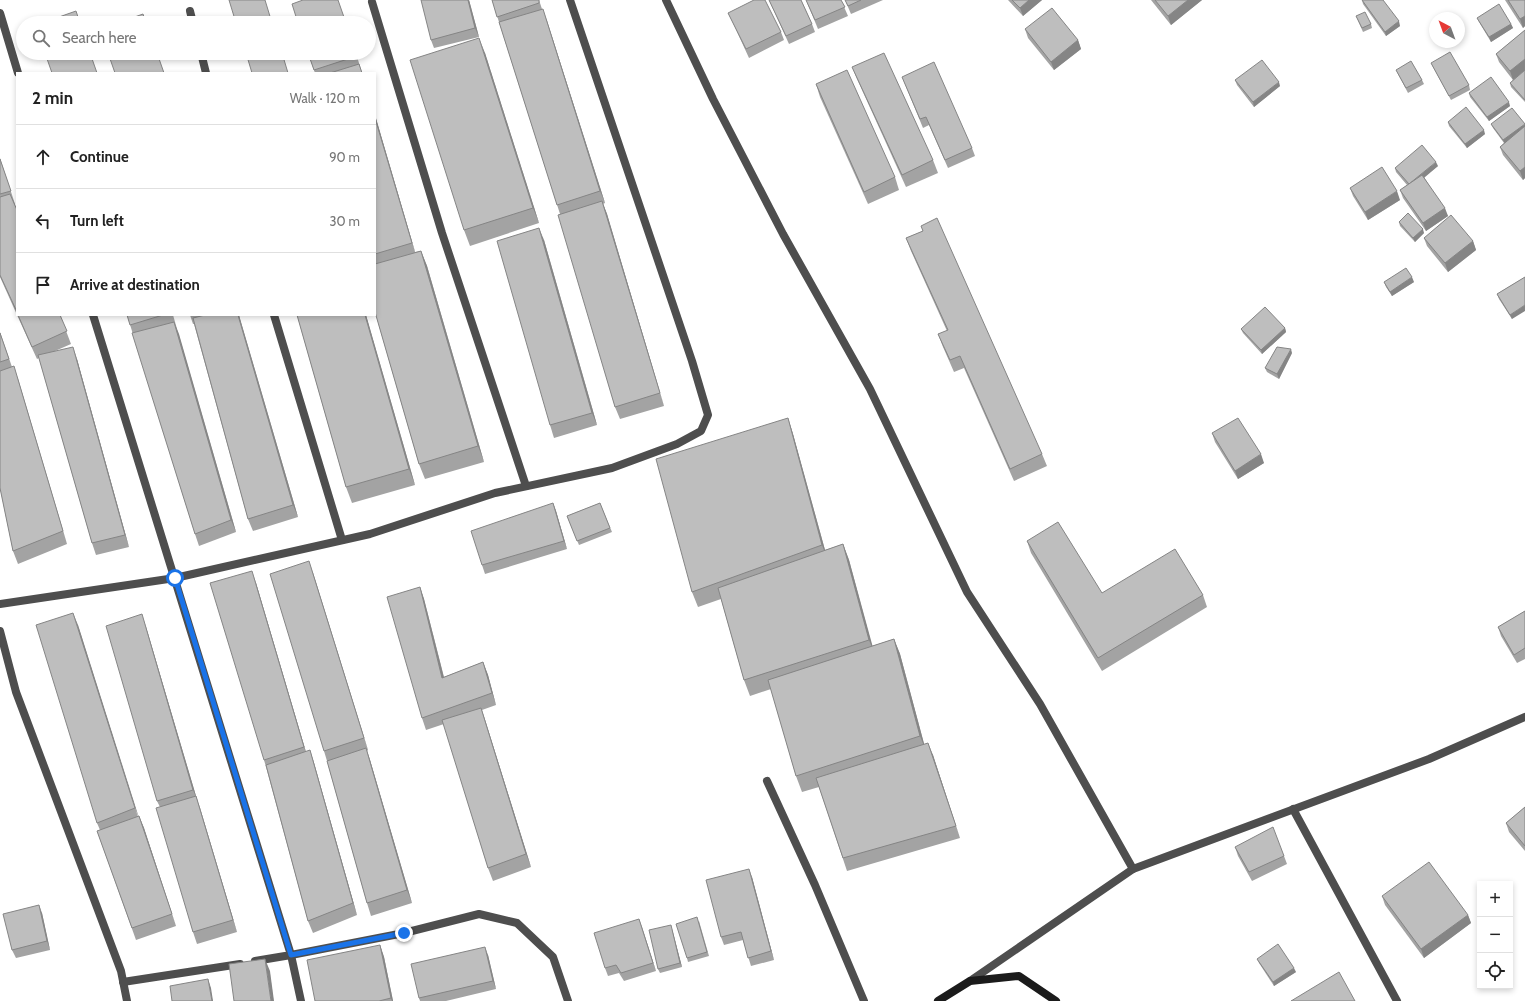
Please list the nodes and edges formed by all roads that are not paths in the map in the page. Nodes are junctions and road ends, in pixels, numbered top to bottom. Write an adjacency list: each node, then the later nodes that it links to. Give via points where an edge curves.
1 (570, 0): 12 (street, via 708,415 701,431 677,444 612,468)
2 (666, 0): 20 (street, via 713,99 779,227 870,389 967,592 1040,704)
3 (372, 2): 12 (street, via 442,233)
4 (190, 11): 6 (street)
5 (0, 13): 8 (street)
6 (191, 16)
7 (203, 60): 9 (street)
8 (18, 72)
9 (206, 72)
10 (93, 316): 14 (street)
11 (274, 316): 13 (street)
12 (526, 486): 13 (street, via 495,493 370,534)
13 (342, 540): 14 (street)
14 (175, 578): 15 (street); 21 (street)
15 (0, 604)
16 (0, 632): 23 (street, via 16,692)
17 (1525, 717): 19 (street, via 1429,759)
18 (767, 780): 27 (street)
19 (1294, 809): 20 (street); 30 (street)
20 (1133, 870): 22 (street)
21 (291, 955): 23 (street); 25 (street); 26 (street, via 404,933 479,914 518,923 553,957)
22 (970, 981): 28 (main road); 29 (main road, via 1019,976)
23 (123, 982): 24 (street)
24 (127, 1001)
25 (301, 1001)
26 (568, 1001)
27 (864, 1001)
28 (938, 1001)
29 (1056, 1001)
30 (1397, 1001)

